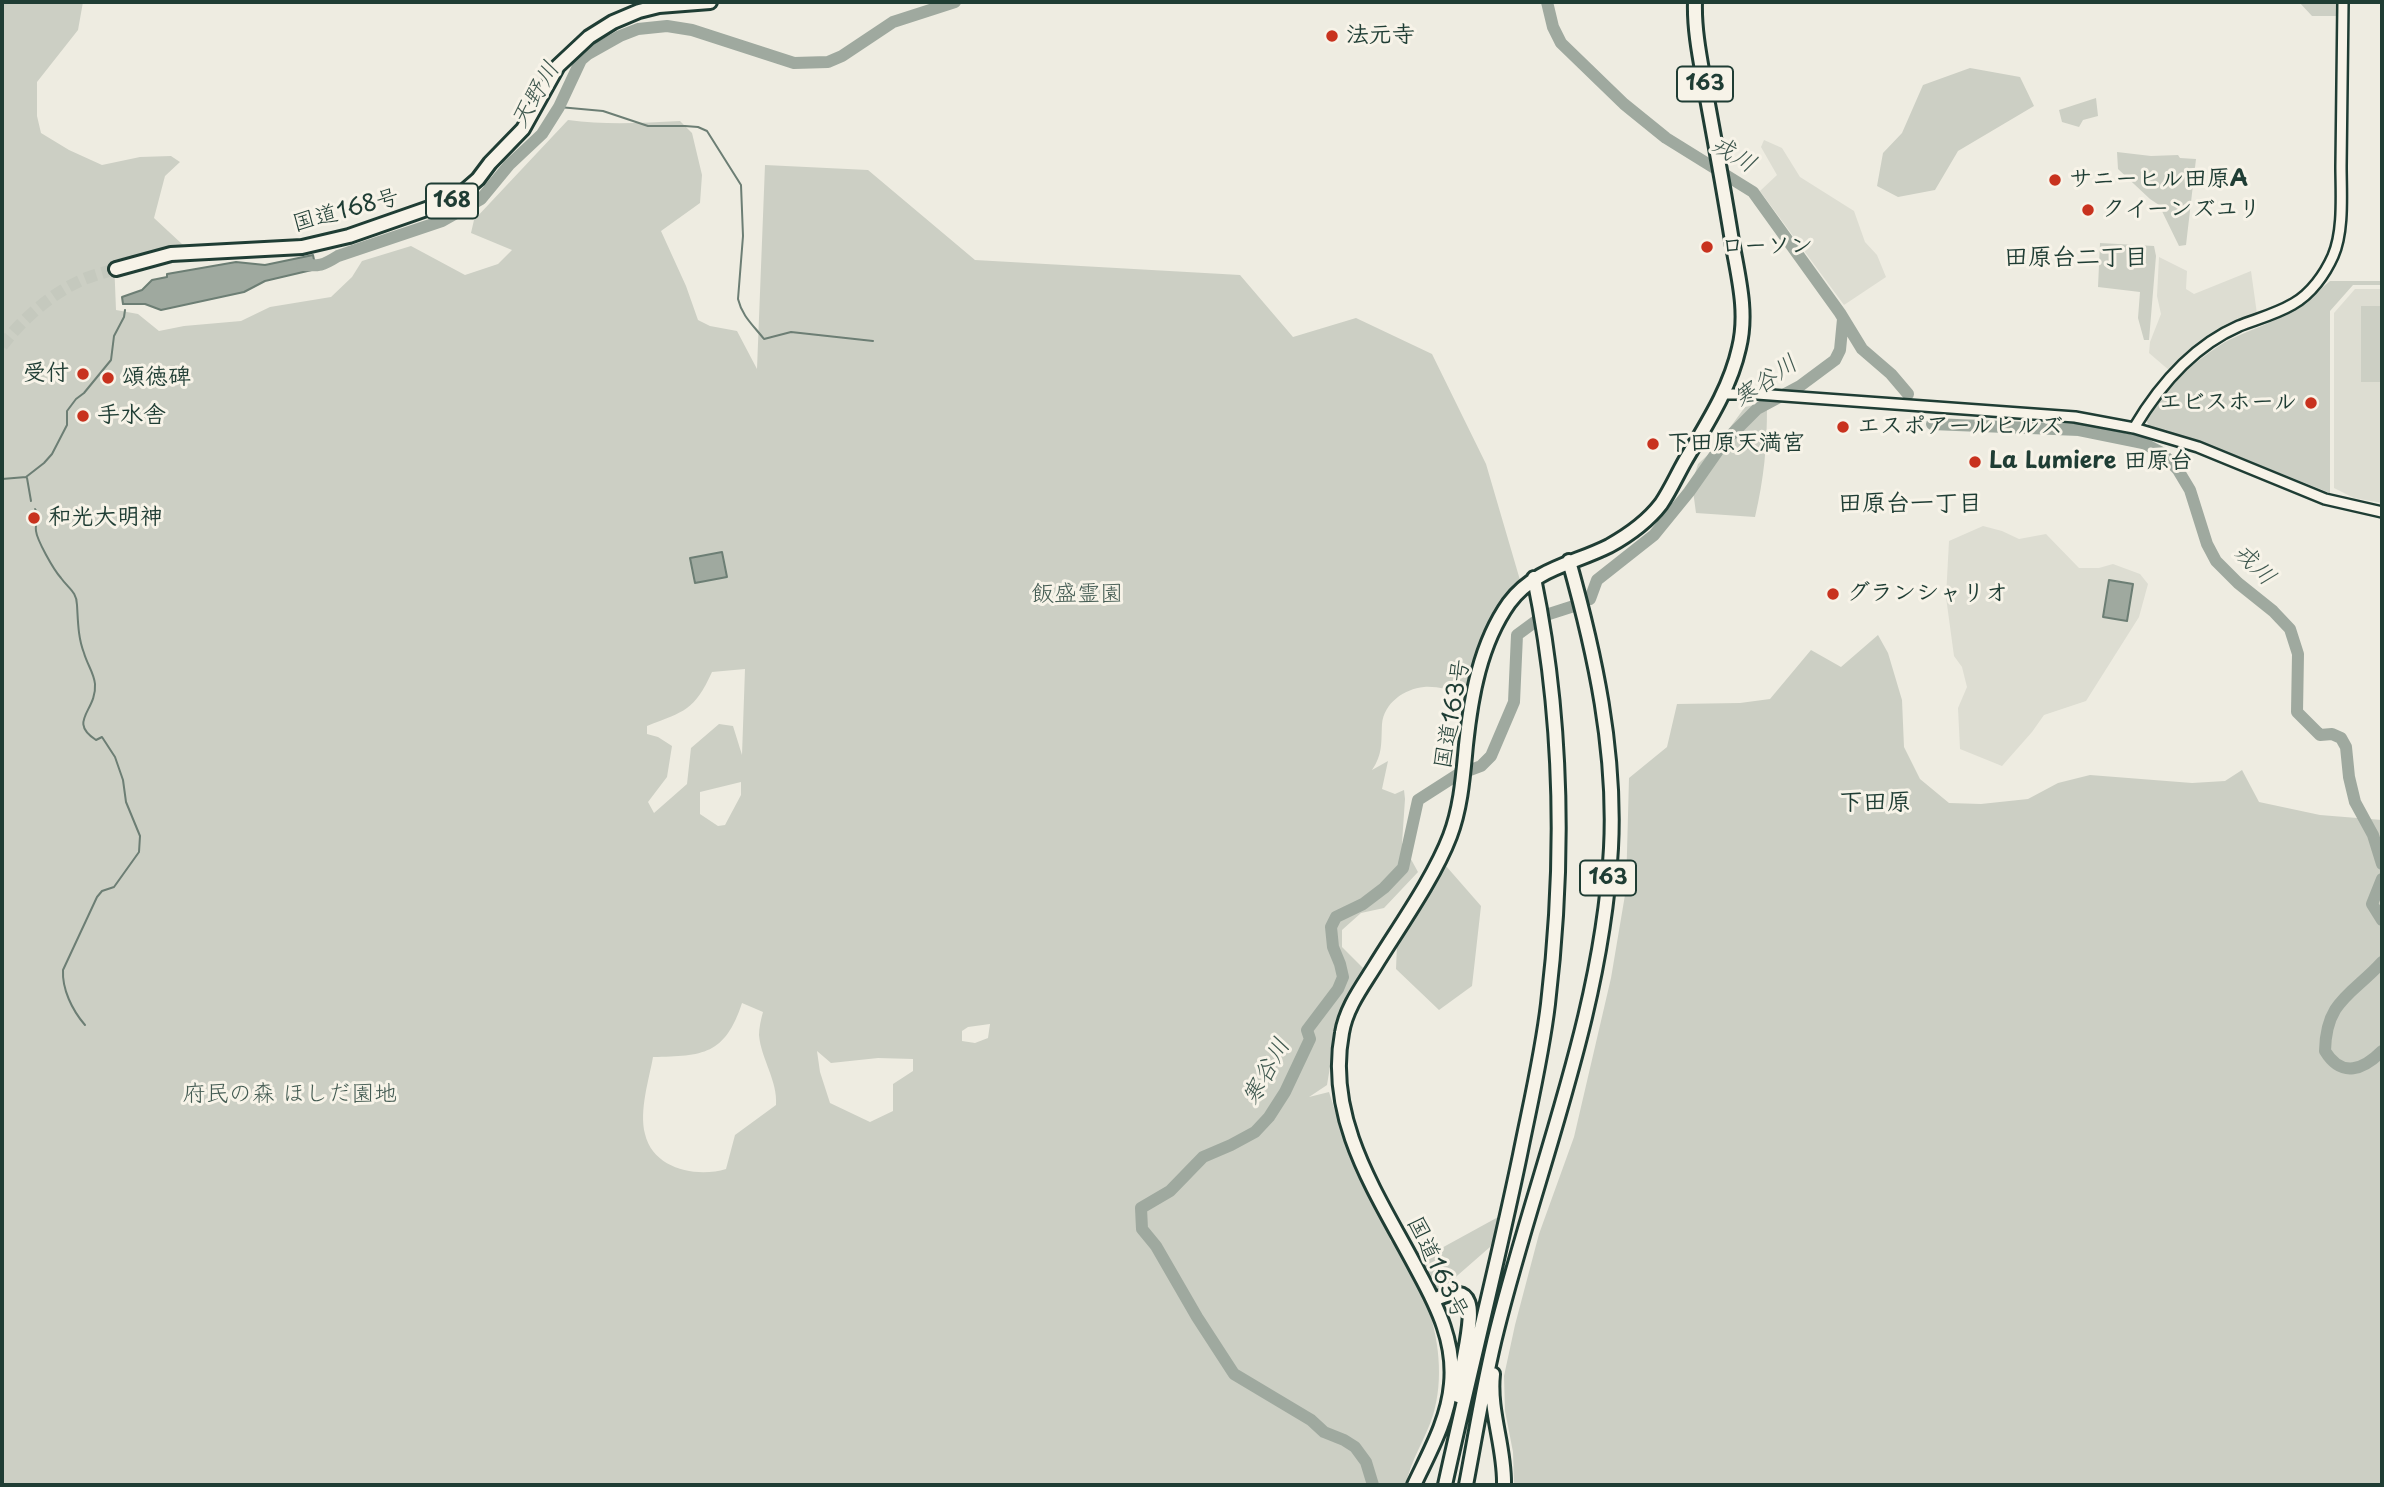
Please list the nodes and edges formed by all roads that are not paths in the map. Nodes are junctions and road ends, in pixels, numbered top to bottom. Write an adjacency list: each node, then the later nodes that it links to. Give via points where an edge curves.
1 (710, 2): 4 (highway, 国道168号 / 168, via 639,11 589,37 558,66 523,129 467,189 446,203 302,247 171,254)
2 (1695, 2): 5 (highway, 国道163号 / 163, via 1696,31 1743,305 1740,346)
3 (2343, 2): 6 (street, via 2340,218 2334,254 2318,283 2294,304 2237,327 2193,355 2171,376)
4 (116, 269)
5 (1723, 394): 6 (street, via 2075,417); 8 (highway, 国道163号 / 163, via 1660,505 1640,526)
6 (2134, 428): 7 (street, via 2198,447 2325,499)
7 (2382, 512)
8 (1569, 561): 9 (highway, 国道163号 / 163); 10 (highway, 163, via 1602,705 1611,847 1592,988)
9 (1534, 578): 11 (highway, 国道163号 / 163, via 1509,604 1482,660 1449,838 1354,1000 1342,1030 1342,1106 1353,1144); 12 (highway, 163, via 1554,704 1560,833 1548,1007 1514,1184)
10 (1519, 1250): 14 (highway, 163, via 1494,1343); 15 (highway, 163, via 1493,1381)
11 (1434, 1300): 12 (highway, 163, via 1458,1293 1467,1298 1471,1310); 13 (highway, 国道163号 / 163, via 1449,1344 1451,1384 1442,1422)
12 (1445, 1484)
13 (1415, 1485)
14 (1466, 1485)
15 (1504, 1485)

